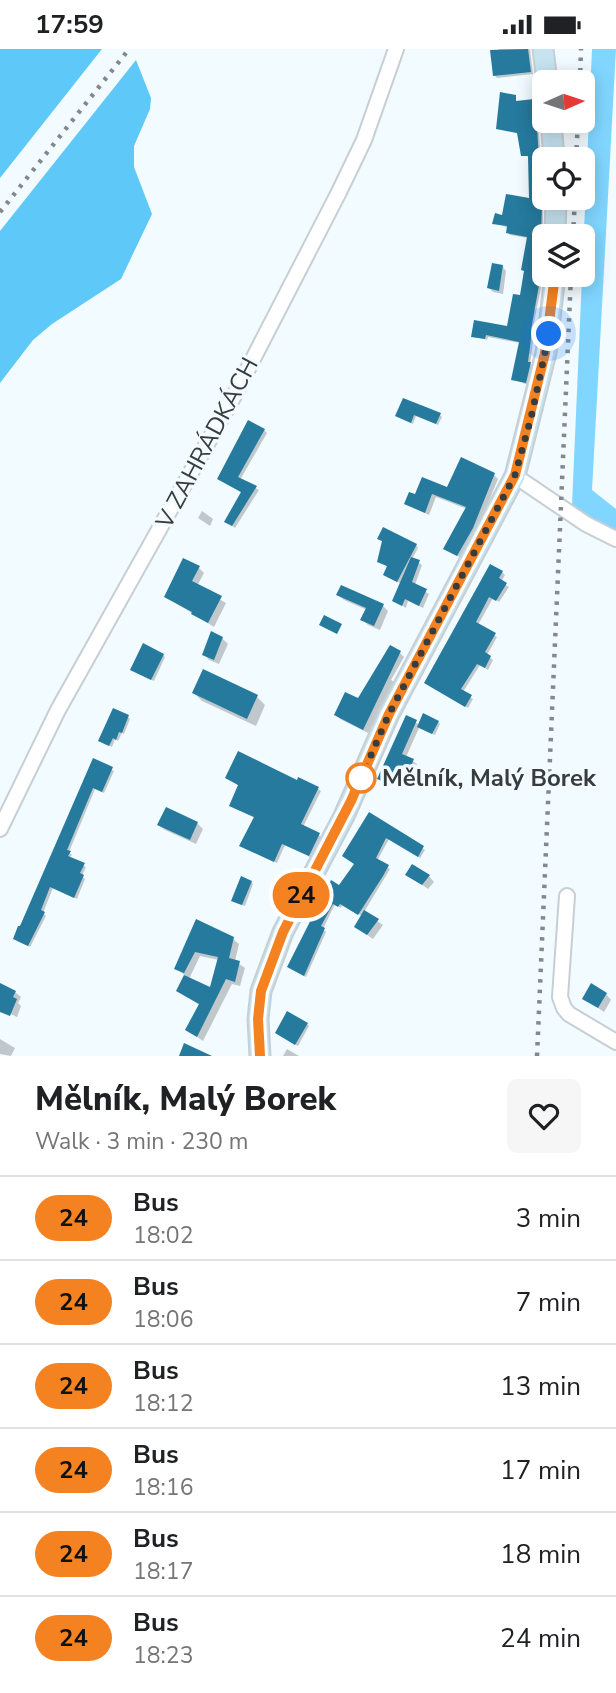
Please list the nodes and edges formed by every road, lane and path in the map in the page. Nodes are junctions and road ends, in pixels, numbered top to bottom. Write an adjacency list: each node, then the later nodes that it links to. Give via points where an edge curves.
1 (396, 49): 7 (street, V ZAHRÁDKÁCH, via 364,140 339,192 236,393 58,710)
2 (543, 49): 3 (street)
3 (546, 70)
4 (553, 287): 5 (street, via 545,353)
5 (515, 475): 6 (street); 10 (street, via 389,714 347,809 283,932 261,991)
6 (616, 539)
7 (0, 829)
8 (567, 896): 9 (street, via 560,997 569,1014)
9 (616, 1042)
10 (260, 1056)

